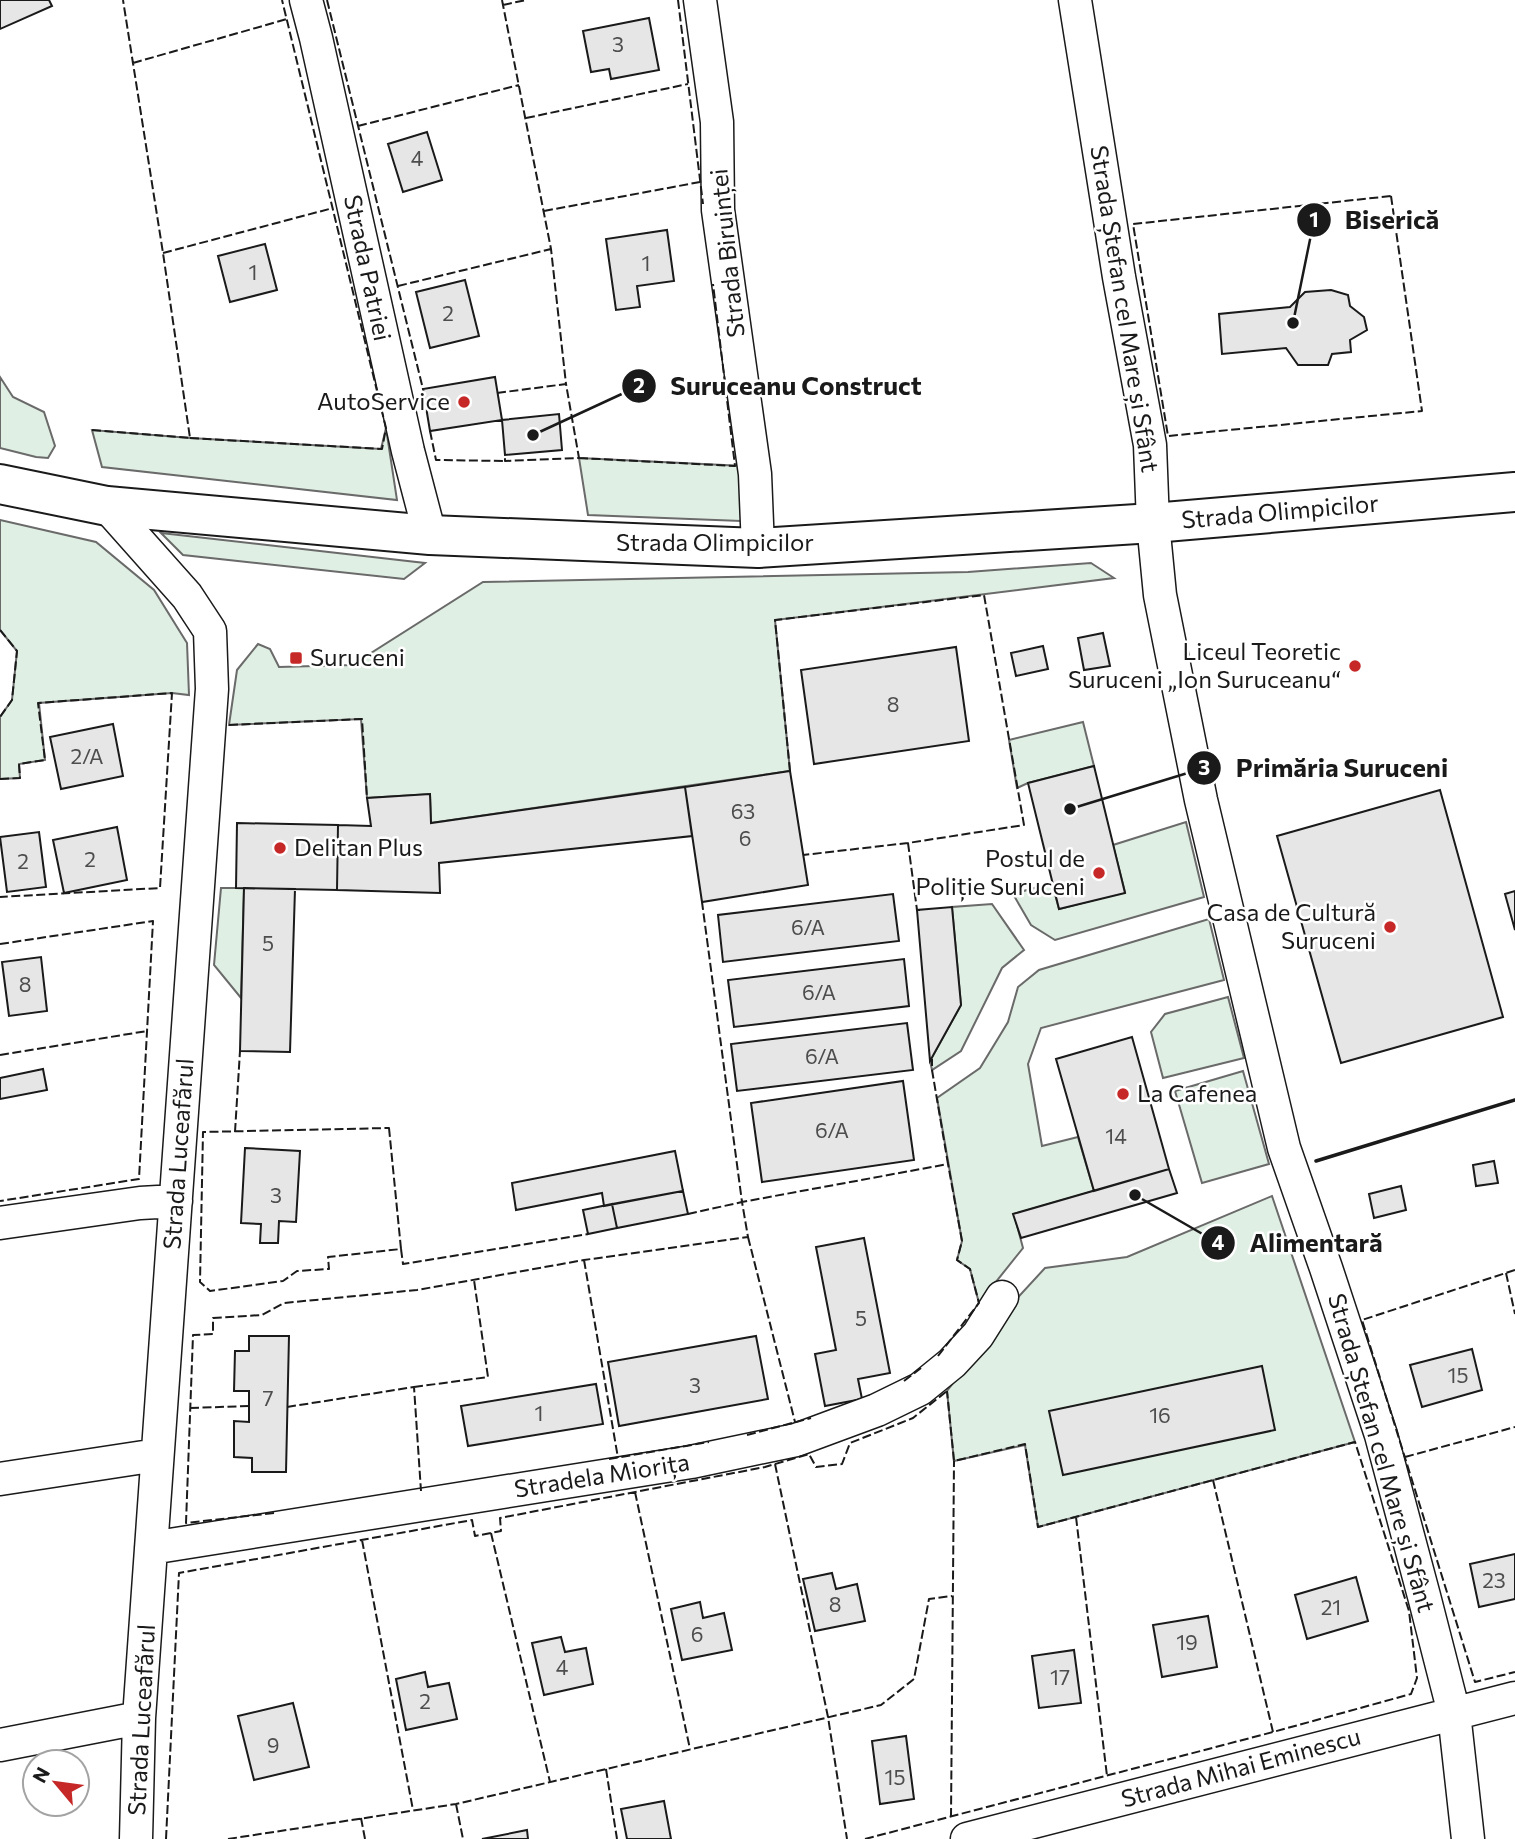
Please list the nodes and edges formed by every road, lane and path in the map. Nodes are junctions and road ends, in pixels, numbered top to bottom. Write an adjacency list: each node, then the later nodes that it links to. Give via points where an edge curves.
1 (306, 0): 8 (street, Strada Patriei)
2 (700, 0): 9 (street, Strada Biruinței, via 717,122 718,211 755,474)
3 (1075, 0): 7 (street, Strada Ștefan cel Mare și Sfânt, via 1150,445)
4 (0, 484): 6 (main road, Strada Olimpicilor)
5 (1515, 492): 7 (main road, Strada Olimpicilor)
6 (107, 506): 8 (main road, Strada Olimpicilor); 10 (street, Strada Luceafărul, via 187,596 210,631 212,690)
7 (1153, 523): 9 (main road, Strada Olimpicilor); 17 (street, Strada Ștefan cel Mare și Sfânt, via 1160,595 1201,800 1284,1148 1381,1435)
8 (430, 535): 9 (main road, Strada Olimpicilor)
9 (758, 548)
10 (176, 1201): 11 (street); 13 (street, Strada Luceafărul)
11 (0, 1223)
12 (1002, 1297): 15 (street, Stradela Miorița, via 978,1335 920,1390 796,1440 691,1462)
13 (157, 1455): 14 (street); 15 (street, Strada Luceafărul)
14 (0, 1479)
15 (151, 1548): 18 (street, Strada Luceafărul)
16 (1515, 1698): 17 (street, Strada Mihai Eminescu)
17 (1454, 1713): 21 (street, Strada Mihai Eminescu); 22 (street, Strada Ștefan cel Mare și Sfânt)
18 (139, 1718): 19 (street); 20 (street, Strada Luceafărul)
19 (0, 1745)
20 (136, 1839)
21 (967, 1839)
22 (1468, 1839)

